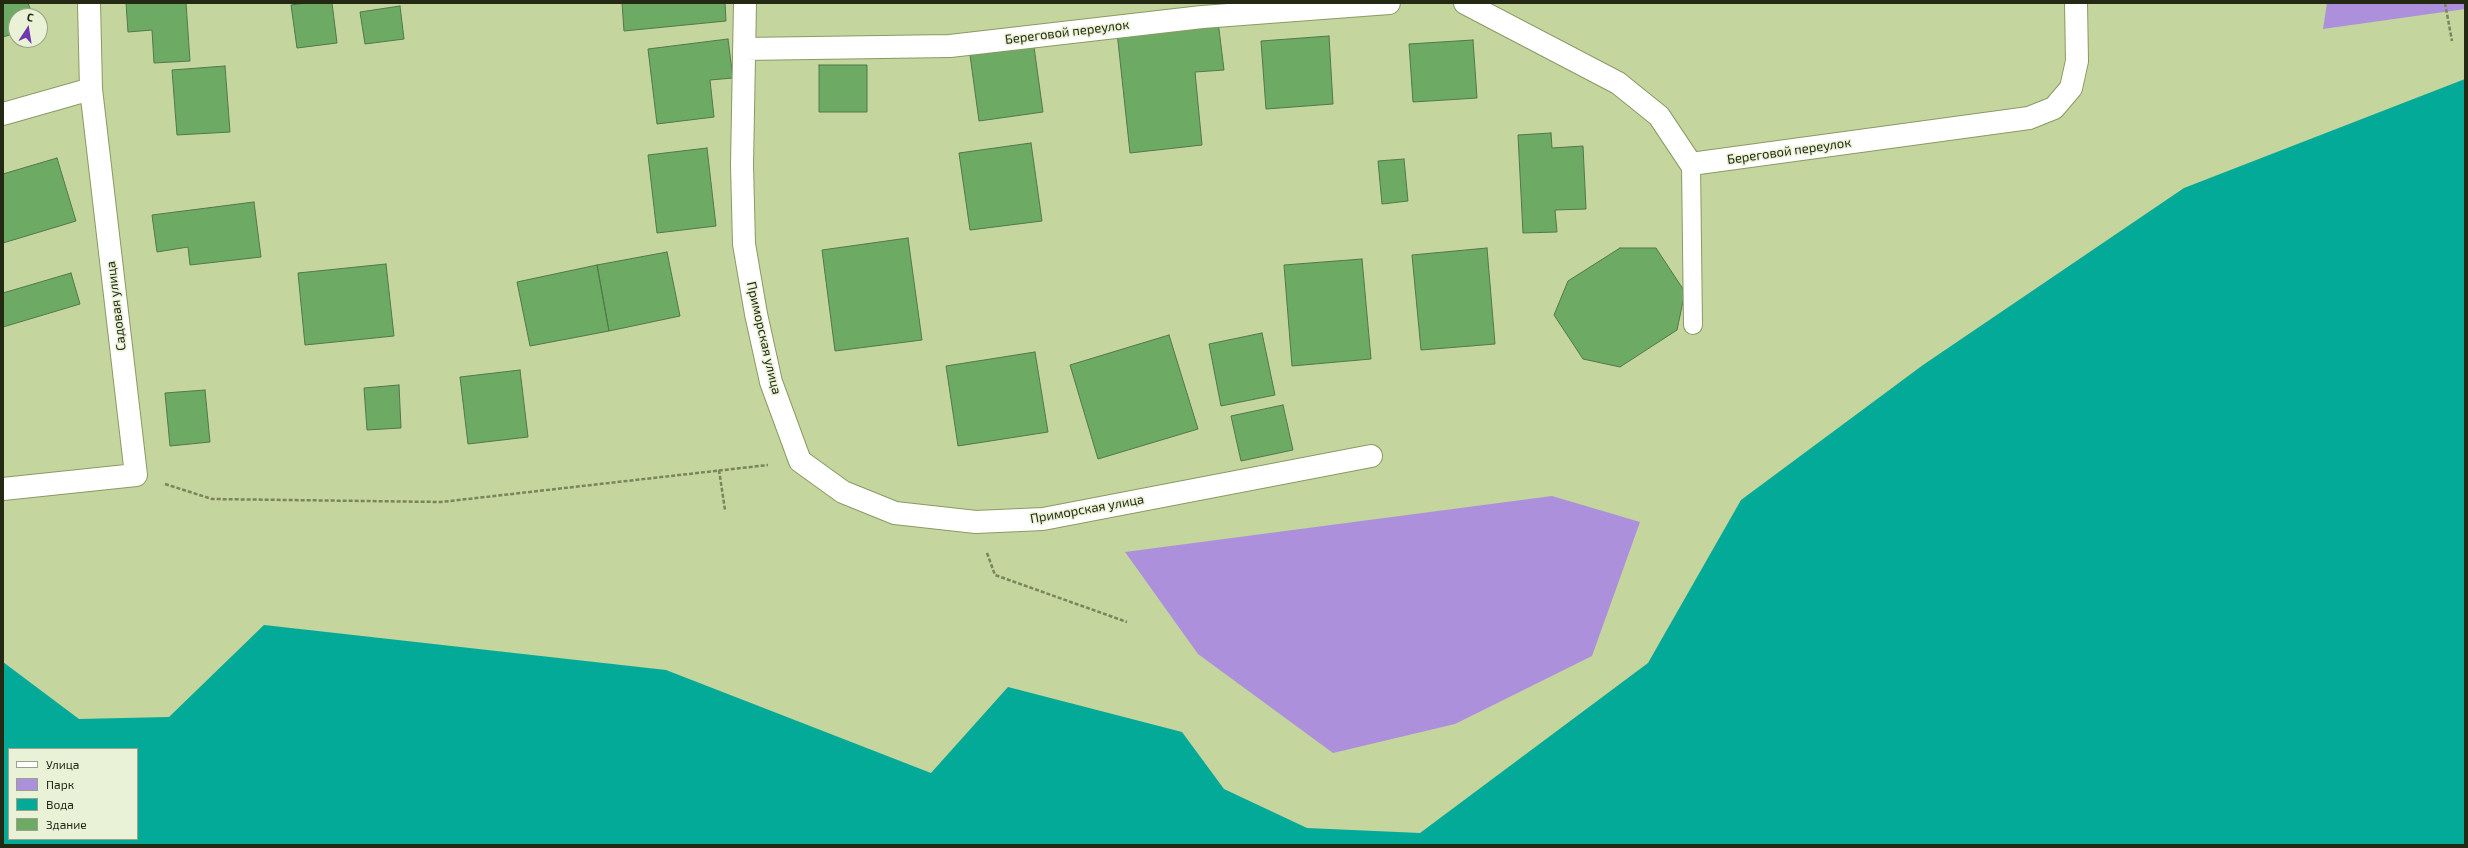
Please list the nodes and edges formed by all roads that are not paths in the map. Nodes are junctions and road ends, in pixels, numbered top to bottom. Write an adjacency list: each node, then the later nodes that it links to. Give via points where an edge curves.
1 (89, 3): 8 (street, Садовая улица)
2 (744, 3): 7 (street, Приморская улица)
3 (1388, 3): 6 (street, Береговой переулок)
4 (1465, 3): 10 (street, via 1618,82 1659,116)
5 (2076, 3): 10 (street, Береговой переулок, via 2077,61 2071,88 2054,108 2029,118)
6 (1203, 10): 7 (street, Береговой переулок, via 950,46)
7 (744, 50): 12 (street, Приморская улица, via 744,244 771,382 800,461 843,492 895,513 976,522 1043,519)
8 (91, 89): 9 (street); 13 (street, Садовая улица, via 136,475)
9 (3, 114)
10 (1691, 164): 11 (lane)
11 (1693, 325)
12 (1371, 456)
13 (3, 489)

